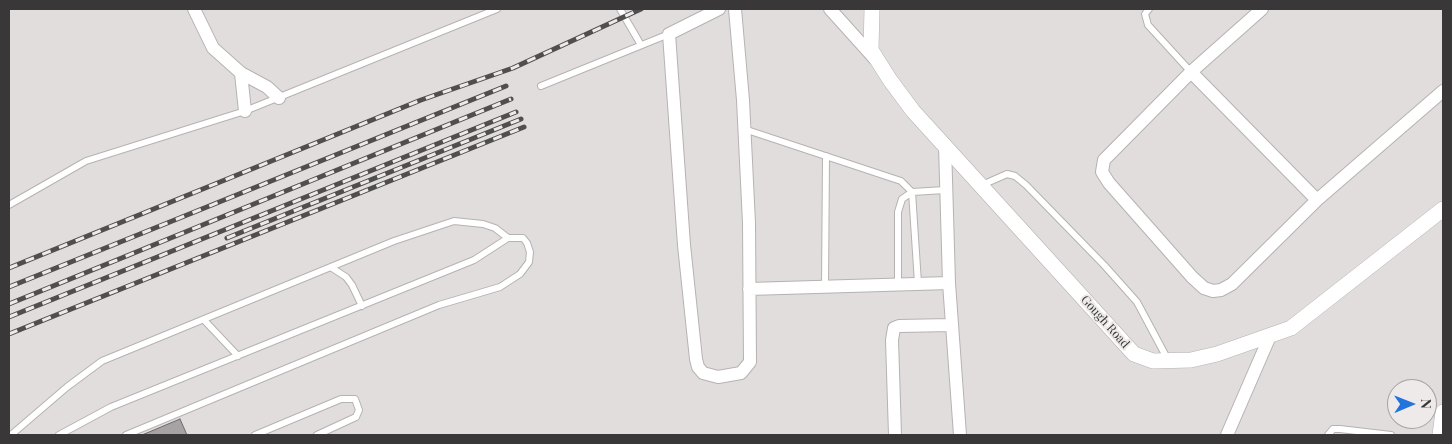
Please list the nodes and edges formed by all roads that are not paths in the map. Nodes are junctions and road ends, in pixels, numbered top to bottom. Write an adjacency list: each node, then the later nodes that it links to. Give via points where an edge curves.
1 (194, 9): 14 (street, via 213,48)
2 (497, 9): 17 (lane)
3 (620, 9): 11 (lane)
4 (719, 9): 10 (street)
5 (735, 9): 19 (street)
6 (830, 9): 12 (street)
7 (872, 9): 12 (street, Gough Road, via 870,44)
8 (1149, 9): 13 (lane, via 1145,14 1148,25)
9 (1262, 9): 13 (street)
10 (669, 34): 11 (lane); 34 (street, via 684,245 696,359 702,373 734,376 750,362)
11 (641, 45): 15 (lane)
12 (876, 59): 20 (street, Gough Road, via 913,111)
13 (1191, 72): 25 (street); 25 (street, via 1114,148 1104,160 1102,172 1108,183 1192,277 1213,291 1232,284)
14 (241, 73): 17 (street, via 267,87); 18 (street)
15 (541, 86)
16 (1443, 91): 25 (street)
17 (279, 98): 18 (lane)
18 (246, 111): 26 (lane, via 86,162)
19 (744, 129): 21 (lane); 34 (street)
20 (945, 145): 22 (street, Gough Road); 23 (street)
21 (826, 156): 24 (lane, via 901,181); 33 (lane)
22 (982, 185): 40 (street, Gough Road, via 1134,354 1153,361); 40 (lane, via 1007,174 1026,185 1137,302)
23 (945, 190): 24 (lane); 32 (street)
24 (912, 192): 30 (lane, via 902,199 899,206); 31 (lane)
25 (1317, 200)
26 (9, 204)
27 (1441, 215): 38 (street, Gough Road, via 1291,328)
28 (508, 238): 29 (lane, via 483,224 454,221 394,240); 35 (lane, via 474,260); 44 (lane, via 523,238 530,258 520,274 500,287 439,306)
29 (332, 268): 35 (lane, via 346,277); 36 (lane)
30 (898, 283): 31 (street); 33 (street)
31 (918, 283): 32 (street)
32 (948, 283): 37 (street)
33 (825, 286): 34 (street)
34 (749, 289)
35 (362, 306): 39 (lane)
36 (204, 320): 39 (lane); 42 (lane, via 94,365)
37 (952, 325): 47 (street, via 894,328); 48 (street)
38 (1270, 336): 40 (street, Gough Road, via 1217,354); 49 (street)
39 (238, 356): 43 (lane, via 111,408)
40 (1169, 362)
41 (1443, 413): 52 (street)
42 (11, 435)
43 (59, 435)
44 (126, 435)
45 (255, 435): 46 (lane, via 341,399 355,399 359,410 356,417)
46 (317, 435)
47 (895, 435)
48 (960, 435)
49 (1227, 435)
50 (1328, 435): 51 (lane, via 1333,429 1340,429)
51 (1390, 435)
52 (1440, 435)

